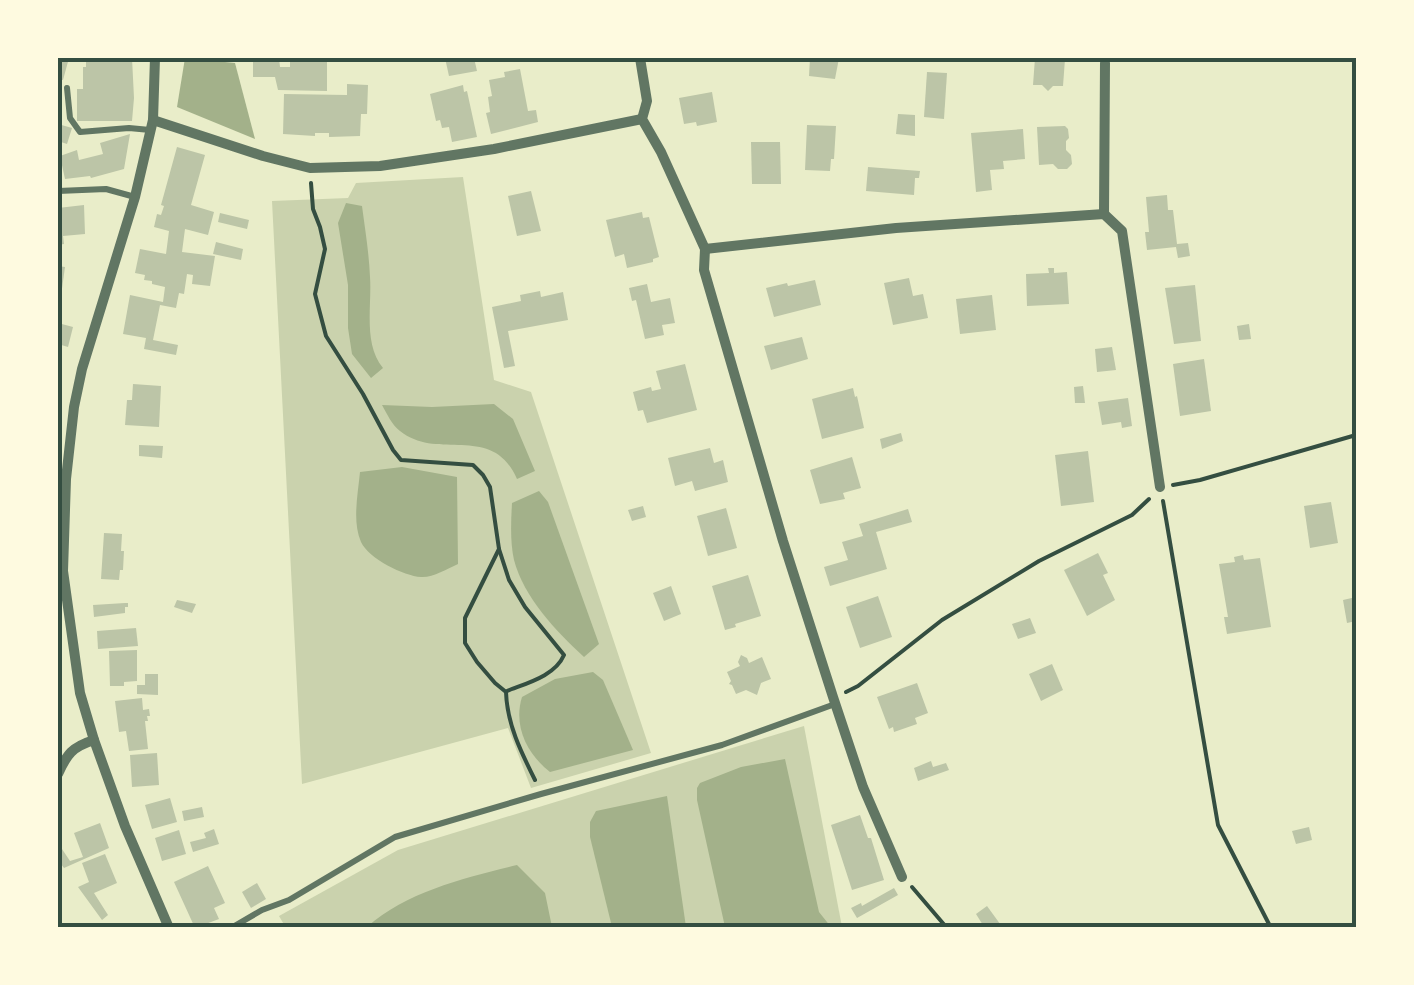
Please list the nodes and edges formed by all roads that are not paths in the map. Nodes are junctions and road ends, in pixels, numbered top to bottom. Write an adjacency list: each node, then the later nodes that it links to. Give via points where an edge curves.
1 (155, 58): 6 (street)
2 (640, 58): 5 (street, via 647,100)
3 (1105, 62): 9 (street)
4 (67, 88): 6 (lane, via 70,118 80,132)
5 (642, 119): 6 (street, via 380,166 310,168); 10 (street)
6 (152, 124): 8 (street)
7 (58, 192): 8 (lane, via 106,190)
8 (135, 197): 12 (street, via 74,406)
9 (1104, 214): 10 (street); 11 (street, via 1122,231)
10 (705, 249): 13 (street, via 704,270 727,353)
11 (1160, 487)
12 (63, 617): 14 (street)
13 (835, 704): 16 (street); 18 (lane, via 722,746 395,837)
14 (94, 740): 15 (street, via 66,756); 17 (street)
15 (58, 774)
16 (902, 877)
17 (169, 928)
18 (231, 928)

